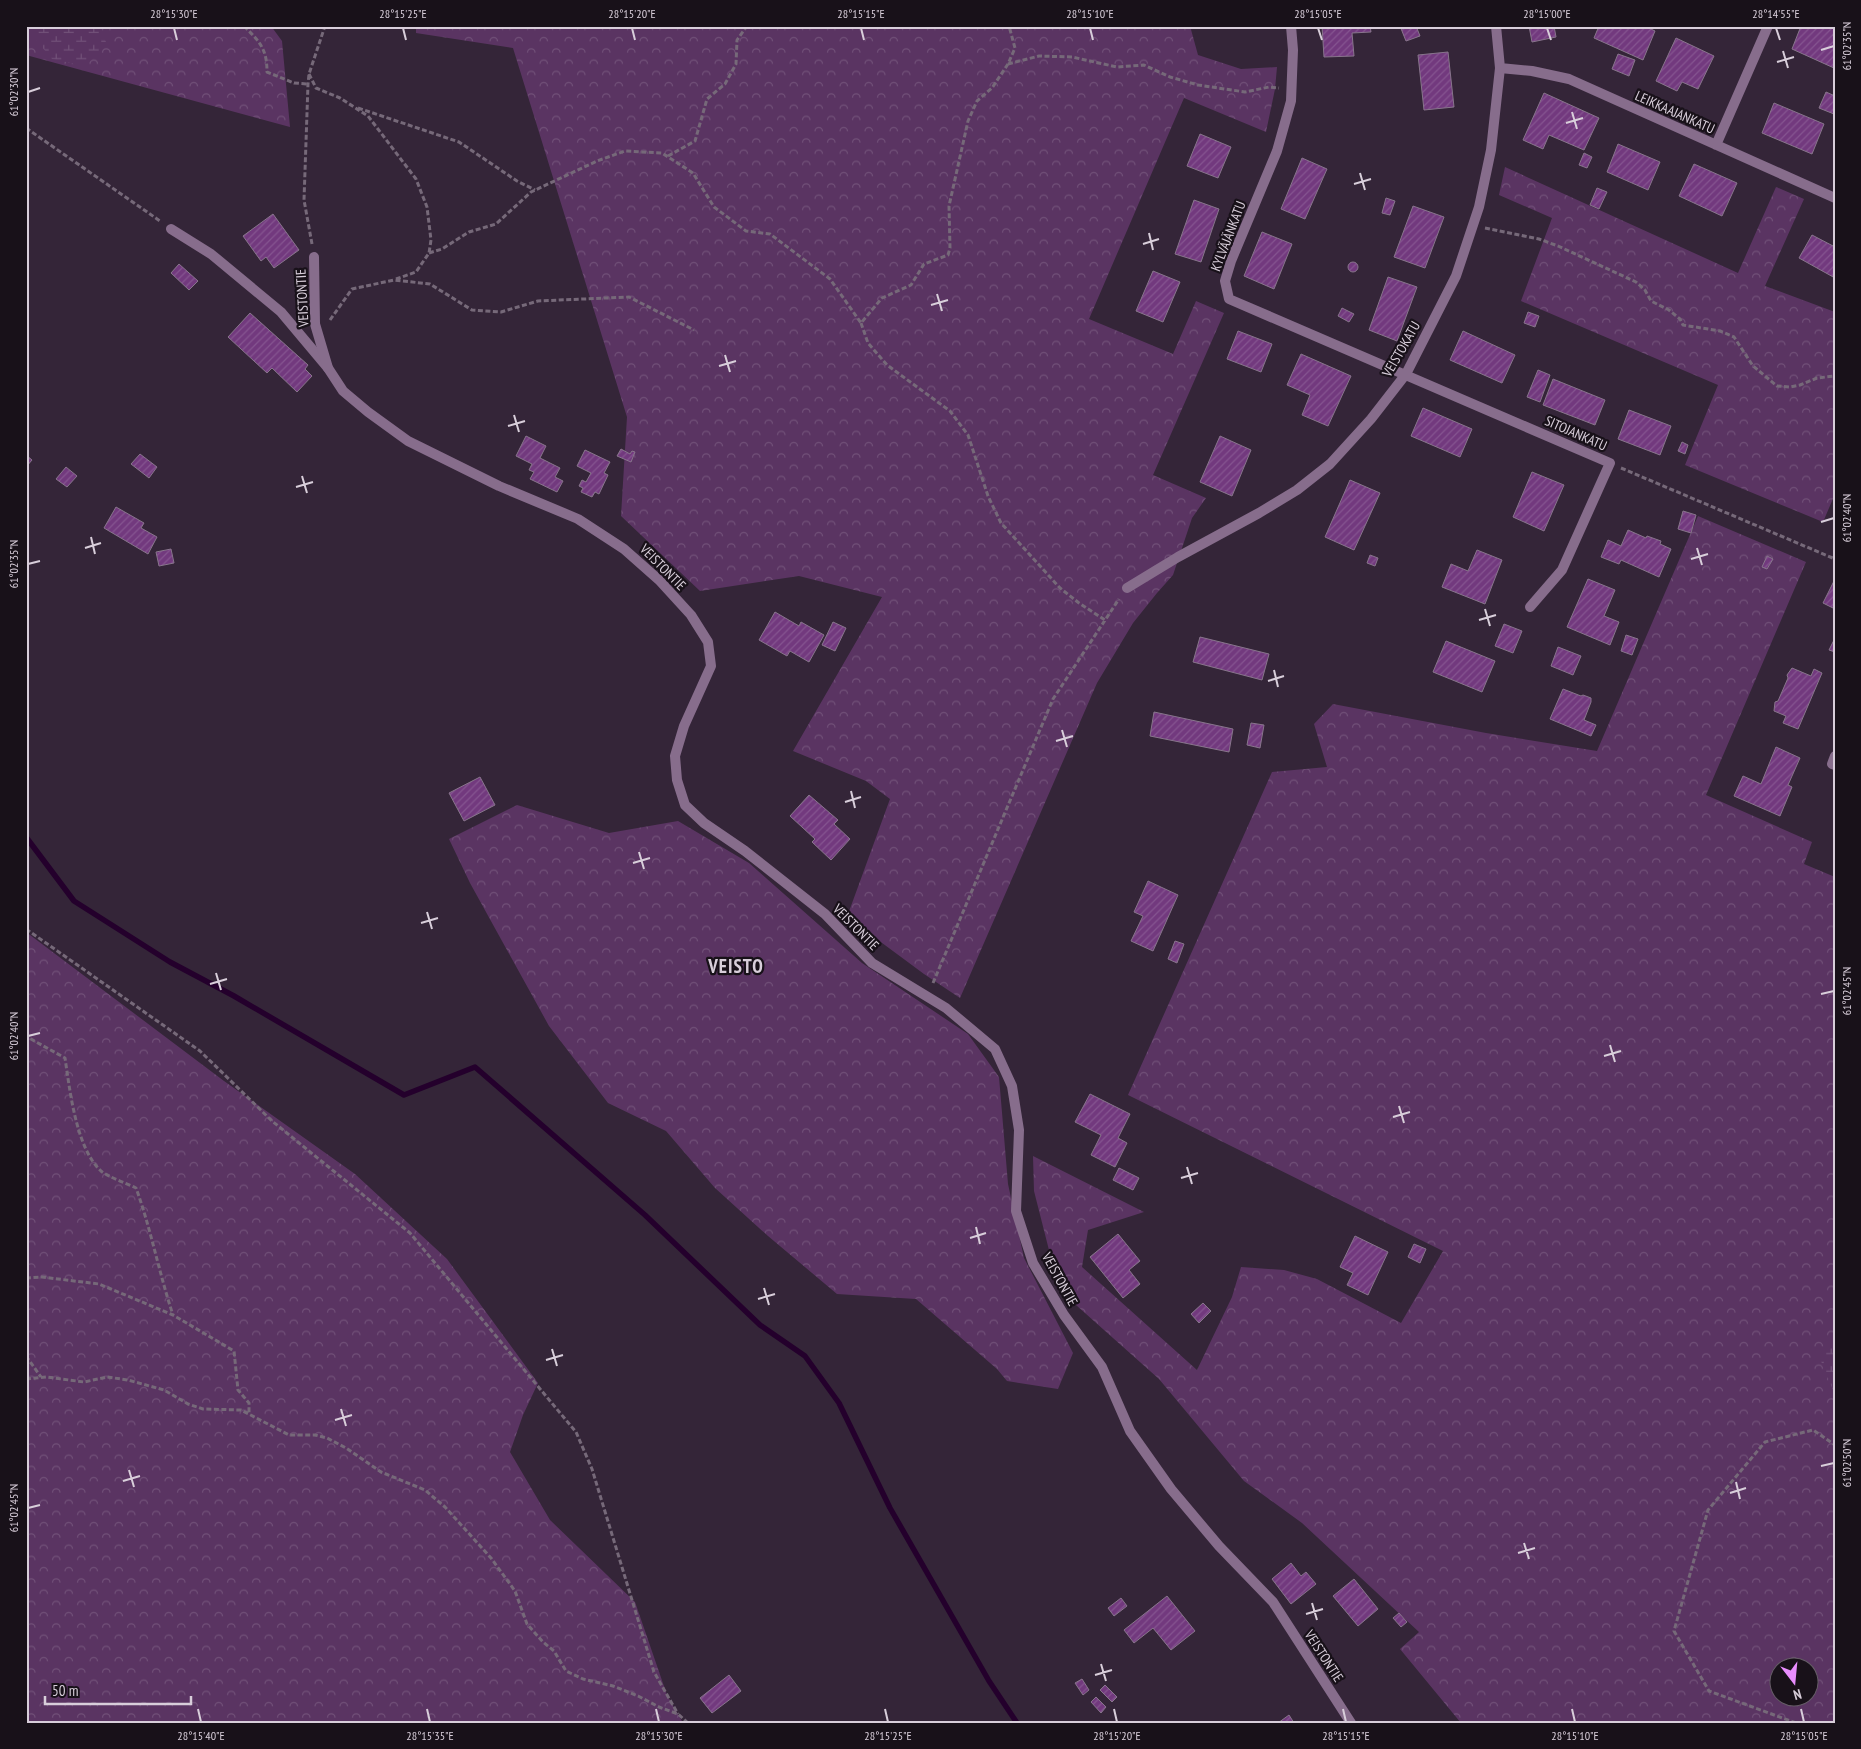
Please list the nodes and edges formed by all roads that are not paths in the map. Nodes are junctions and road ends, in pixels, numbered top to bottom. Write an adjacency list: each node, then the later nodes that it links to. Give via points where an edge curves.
1 (1291, 26): 10 (street, KYLVÄJÄNKATU, via 1294,50 1291,101 1277,151 1229,268 1225,281 1229,298)
2 (1496, 26): 4 (street, VEISTOKATU)
3 (1768, 26): 5 (street)
4 (1500, 68): 5 (street, LEIKKAAJANKATU, via 1569,79); 10 (street, VEISTOKATU, via 1491,150 1479,207 1456,276)
5 (1716, 145): 6 (street, LEIKKAAJANKATU)
6 (1835, 198)
7 (171, 229): 9 (street, via 211,254 281,312)
8 (314, 257): 9 (street, VEISTONTIE, via 315,324)
9 (328, 368): 15 (street, VEISTONTIE, via 343,391 408,441 499,486 578,519 624,549 659,580 690,615 708,642 711,666 684,726 676,756 676,780 686,804 704,823 825,914 872,964 946,1008 995,1049 1012,1086 1019,1130 1016,1211 1033,1263 1064,1315 1102,1367 1130,1431 1170,1489 1273,1602)
10 (1406, 374): 11 (street, VEISTOKATU, via 1330,464 1297,490); 12 (street, SITOJANKATU, via 1610,463 1562,570)
11 (1127, 588)
12 (1530, 607)
13 (1835, 756): 14 (street, via 1832,764)
14 (1835, 765)
15 (1351, 1723)

